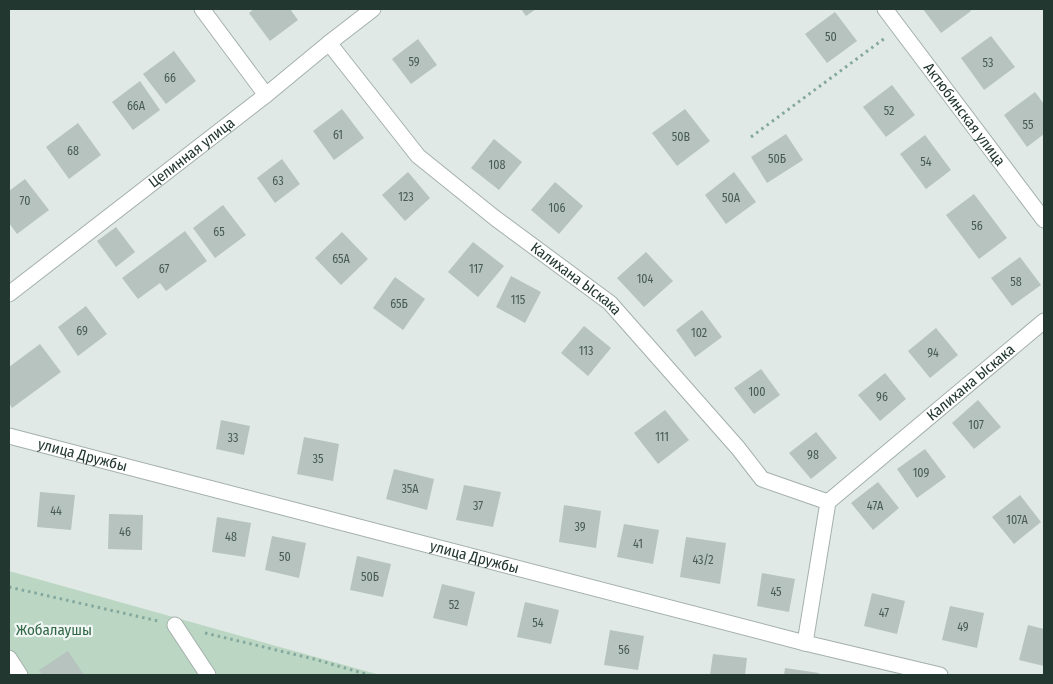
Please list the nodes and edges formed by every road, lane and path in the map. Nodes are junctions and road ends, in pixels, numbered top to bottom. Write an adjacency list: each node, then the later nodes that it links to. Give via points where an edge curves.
1 (202, 9): 6 (street)
2 (373, 9): 5 (street, Целинная улица)
3 (885, 9): 4 (street, Актюбинская улица)
4 (899, 28): 7 (path); 8 (street, Актюбинская улица)
5 (329, 43): 6 (street, Целинная улица); 12 (street, Калихана Ыскака, via 418,156 610,303 762,479)
6 (266, 95): 9 (street, Целинная улица)
7 (751, 137)
8 (1044, 220)
9 (9, 294)
10 (1044, 321): 12 (street, Калихана Ыскака)
11 (9, 436): 14 (street, улица Дружбы)
12 (828, 502): 14 (street)
13 (175, 626): 17 (street)
14 (805, 643): 18 (street, улица Дружбы)
15 (9, 658): 16 (street)
16 (20, 675)
17 (208, 675)
18 (940, 675)

